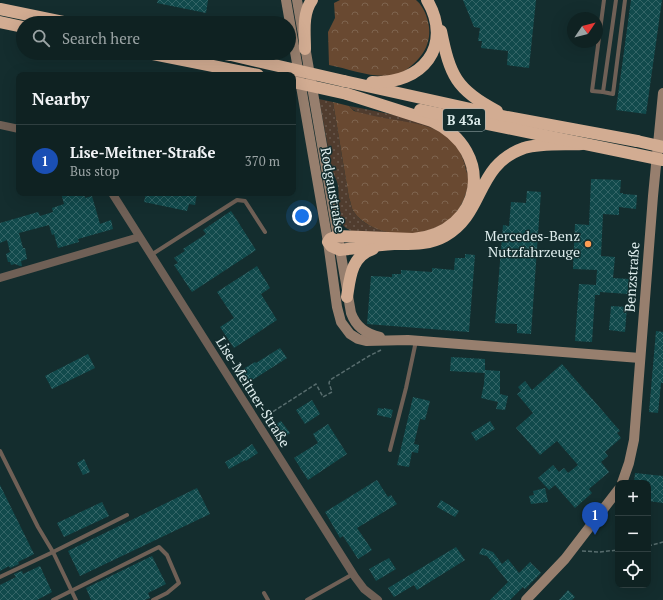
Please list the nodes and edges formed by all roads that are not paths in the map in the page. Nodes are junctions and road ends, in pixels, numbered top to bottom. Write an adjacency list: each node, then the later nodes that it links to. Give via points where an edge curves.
1 (286, 0): 11 (street, Rodgaustraße)
2 (296, 0): 14 (street, Rodgaustraße)
3 (312, 0): 14 (highway, via 307,9 305,22)
4 (427, 0): 19 (highway, via 435,18 437,40 432,55 424,65 408,76 391,81)
5 (431, 0): 24 (highway, via 438,14 446,57 457,80 470,95)
6 (604, 0): 21 (lane, via 592,90)
7 (616, 0): 21 (lane)
8 (625, 0): 21 (lane, via 613,94)
9 (0, 9): 10 (highway)
10 (34, 16)
11 (289, 16)
12 (0, 22): 13 (highway)
13 (16, 25)
14 (305, 49): 33 (street, Rodgaustraße)
15 (296, 51): 33 (street, Rodgaustraße)
16 (183, 60): 18 (highway)
17 (252, 60): 19 (highway, B 43a, bridge)
18 (244, 72)
19 (344, 80): 24 (highway, B 43a)
20 (296, 83): 22 (highway, B 43a, bridge)
21 (603, 92)
22 (347, 94): 27 (highway, B 43a); 33 (highway, via 432,121 452,132 460,140 470,159 474,170 474,186 468,204 459,217 433,235 413,239)
23 (663, 95): 41 (street, Benzstraße)
24 (507, 116): 28 (highway, B 43a, bridge)
25 (0, 125): 26 (street)
26 (16, 128)
27 (582, 144): 29 (highway, B 43a, bridge); 34 (highway, via 537,146 517,151 500,162 490,173 470,212 451,233 427,243)
28 (663, 147)
29 (663, 160)
30 (114, 196): 32 (street, Lise-Meitner-Straße)
31 (265, 232): 36 (lane, via 245,201 236,200)
32 (139, 237): 36 (street, Lise-Meitner-Straße); 37 (street)
33 (333, 239): 35 (highway, via 332,246); 39 (street, Rodgaustraße, via 337,307 344,326 350,334 366,341)
34 (382, 246): 35 (highway); 38 (highway, via 364,253 356,261)
35 (340, 250): 38 (street, Rodgaustraße)
36 (150, 255): 50 (street, Lise-Meitner-Straße)
37 (0, 278)
38 (347, 297): 39 (street, Rodgaustraße, via 353,319 362,330)
39 (396, 340): 40 (street, Rodgaustraße)
40 (416, 341): 41 (street, Rodgaustraße); 43 (lane)
41 (640, 358): 46 (street, Benzstraße, via 634,440)
42 (0, 450): 44 (lane)
43 (390, 450)
44 (5, 461): 45 (lane); 49 (lane)
45 (0, 462)
46 (623, 480)
47 (615, 494): 60 (street, via 565,559)
48 (127, 515): 49 (lane)
49 (53, 552): 51 (lane); 52 (lane)
50 (353, 574): 58 (lane); 59 (street, Lise-Meitner-Straße, via 364,589)
51 (0, 577)
52 (72, 591): 54 (lane); 55 (lane); 56 (lane, via 159,546 167,555 179,583)
53 (264, 593): 57 (lane)
54 (53, 600)
55 (76, 600)
56 (153, 600)
57 (268, 600)
58 (307, 600)
59 (378, 600)
60 (526, 600)

